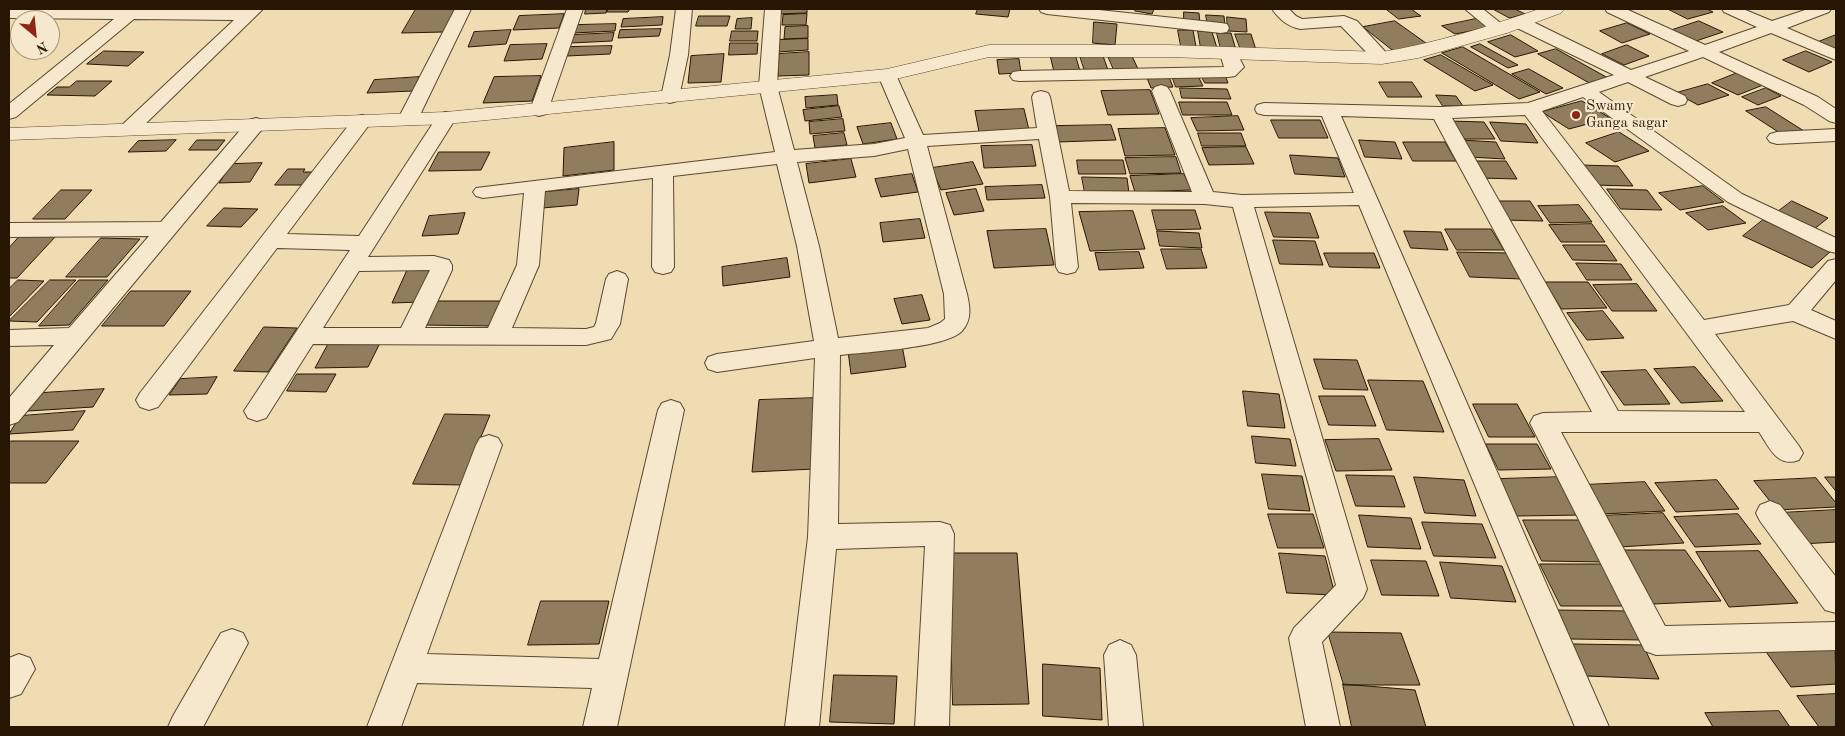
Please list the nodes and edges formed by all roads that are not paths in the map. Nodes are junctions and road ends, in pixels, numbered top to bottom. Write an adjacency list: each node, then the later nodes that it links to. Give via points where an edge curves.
1 (463, 9): 41 (street)
2 (575, 9): 35 (street)
3 (684, 9): 30 (street)
4 (773, 9): 27 (street)
5 (1047, 9): 15 (street)
6 (1280, 9): 23 (street, via 1290,20 1300,24 1344,21)
7 (1474, 9): 16 (street)
8 (1555, 9): 16 (street)
9 (1613, 9): 20 (street)
10 (1730, 9): 17 (street)
11 (1823, 9): 17 (street)
12 (133, 11): 13 (street); 14 (street); 37 (street)
13 (252, 12): 44 (street)
14 (60, 14)
15 (1173, 16): 18 (street); 19 (street)
16 (1509, 26): 23 (street, via 1418,52); 26 (street)
17 (1773, 26): 20 (street); 22 (street)
18 (1221, 28)
19 (1168, 51): 21 (street); 24 (street, via 989,51)
20 (1705, 51): 26 (street); 40 (street, via 1811,101)
21 (1229, 54): 23 (street); 25 (street, via 1236,67 1229,72)
22 (1836, 55)
23 (1382, 58)
24 (887, 75): 27 (street); 49 (street)
25 (1019, 76)
26 (1628, 77): 29 (street); 32 (street)
27 (768, 86): 30 (street); 50 (street)
28 (1161, 90): 55 (street)
29 (1586, 91): 34 (street); 62 (street, via 1735,198)
30 (670, 97): 35 (street)
31 (1041, 97): 46 (street)
32 (1678, 100)
33 (1264, 109): 36 (street)
34 (1530, 109): 38 (street); 69 (street)
35 (539, 110): 39 (street)
36 (1330, 112): 38 (street); 56 (street)
37 (9, 113)
38 (1440, 113): 82 (street)
39 (446, 118): 41 (street); 61 (street)
40 (1836, 118)
41 (408, 119): 42 (street)
42 (362, 121): 43 (street); 60 (street)
43 (256, 124): 44 (street); 58 (street)
44 (129, 128): 45 (street)
45 (9, 134)
46 (1048, 134): 49 (street); 54 (street)
47 (1836, 135): 48 (street)
48 (1777, 138)
49 (916, 141): 50 (street, via 874,150); 76 (street, via 953,283 959,320 948,331 928,336)
50 (785, 157): 51 (street); 76 (street, via 808,246)
51 (663, 172): 52 (street); 65 (street)
52 (535, 187): 53 (street); 74 (street, via 528,265)
53 (483, 192)
54 (1060, 197): 55 (street); 66 (street)
55 (1205, 198): 57 (street)
56 (1365, 199): 57 (street); 101 (street)
57 (1242, 201): 100 (street, via 1352,589 1306,638)
58 (167, 229): 59 (street); 71 (street)
59 (9, 230)
60 (270, 241): 61 (street); 78 (street)
61 (365, 243): 63 (street)
62 (1836, 246)
63 (352, 264): 72 (street); 73 (street, via 441,265)
64 (1836, 266): 68 (street)
65 (663, 267)
66 (1067, 267)
67 (617, 279): 74 (street, via 608,324 602,333 586,337)
68 (1796, 312): 69 (street); 70 (street)
69 (1698, 329): 83 (street)
70 (1836, 331)
71 (76, 336): 75 (street); 81 (street)
72 (305, 336): 73 (street); 80 (street)
73 (408, 336): 74 (street)
74 (497, 336)
75 (9, 338)
76 (828, 348): 77 (street); 87 (street)
77 (717, 363)
78 (149, 400)
79 (671, 410): 93 (street)
80 (257, 411)
81 (9, 415)
82 (1610, 421): 83 (street); 89 (street, via 1543,424 1656,641)
83 (1766, 422): 85 (street)
84 (489, 445): 92 (street)
85 (1789, 453)
86 (1770, 513): 88 (street)
87 (823, 537): 97 (street); 98 (street, via 940,534)
88 (1836, 600)
89 (1836, 636)
90 (232, 643): 94 (street)
91 (1120, 656): 99 (street)
92 (405, 668): 93 (street); 95 (street)
93 (611, 674): 96 (street)
94 (186, 727)
95 (384, 727)
96 (600, 727)
97 (802, 727)
98 (932, 727)
99 (1126, 727)
100 (1323, 727)
101 (1592, 727)

